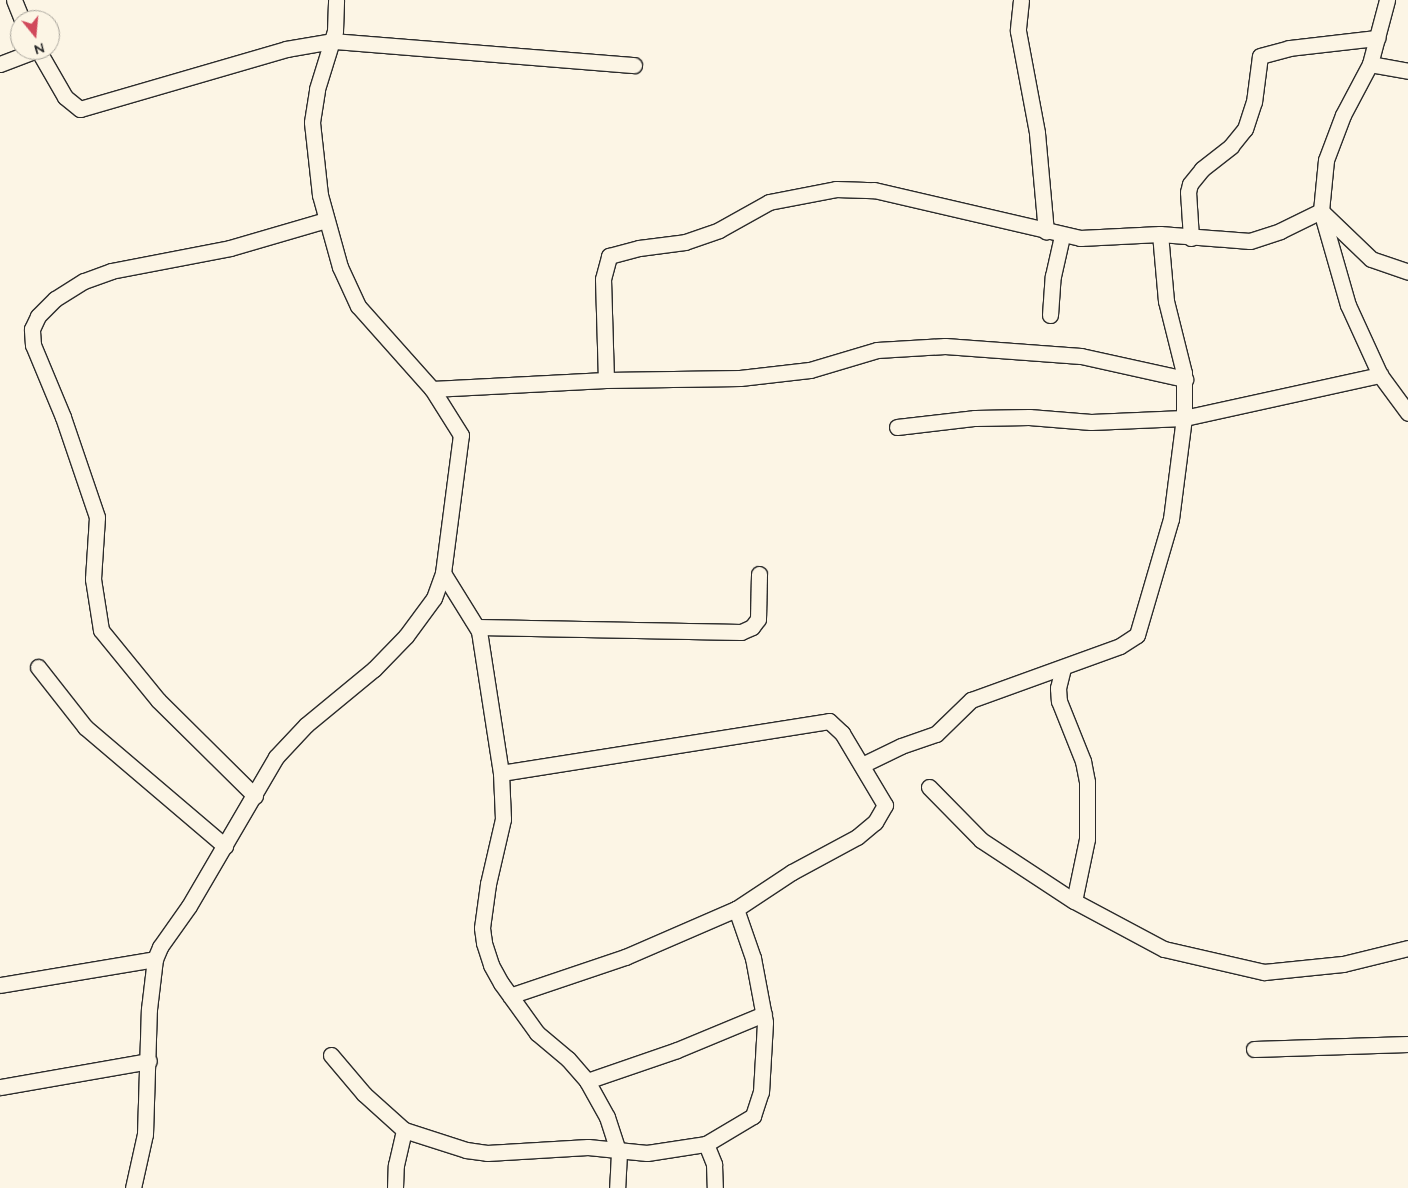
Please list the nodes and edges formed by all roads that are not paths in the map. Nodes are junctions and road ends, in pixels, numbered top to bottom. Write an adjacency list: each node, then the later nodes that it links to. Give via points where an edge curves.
1 (336, 0): 5 (street)
2 (1021, 0): 12 (street, via 1018,31 1037,133)
3 (1388, 0): 4 (street)
4 (1377, 38): 8 (street); 15 (street, via 1280,49 1260,56 1254,102 1245,129 1190,184)
5 (333, 41): 6 (street, via 286,50 84,109 73,106 65,97); 7 (street); 11 (street, via 316,89 312,122 317,176)
6 (44, 60)
7 (634, 64)
8 (1370, 64): 9 (street); 10 (street, via 1343,115 1326,160)
9 (1408, 71)
10 (1321, 211): 15 (street, via 1280,231 1250,240); 16 (street, via 1371,259); 18 (street, via 1342,289)
11 (326, 220): 21 (street, via 340,267 358,306); 33 (street, via 230,248 111,271 55,300 38,316 32,329 33,345 64,417 98,517 93,579 101,630 158,700)
12 (1046, 232): 14 (street); 20 (street, via 973,211 864,189 836,189 769,202 704,236 609,256 604,279)
13 (1160, 234): 14 (street); 15 (street); 19 (street, via 1166,301)
14 (1062, 236): 17 (street, via 1052,276)
15 (1191, 238)
16 (1408, 272)
17 (1050, 315)
18 (1380, 375): 22 (street); 23 (street)
19 (1185, 379): 20 (street, via 1081,356 945,346 877,350 810,370 776,375); 23 (street)
20 (606, 380): 21 (street)
21 (432, 389): 25 (street, via 454,421 462,444)
22 (1408, 413)
23 (1184, 418): 24 (street, via 1091,422 1029,417 975,418); 29 (street, via 1171,519 1142,628 1126,643)
24 (897, 427)
25 (443, 573): 27 (street); 33 (street, via 434,598 406,636 374,669 306,725 276,758)
26 (759, 574): 27 (street, via 758,619 752,627 741,632)
27 (478, 627): 31 (street)
28 (38, 667): 34 (street, via 85,727)
29 (1063, 668): 30 (street, via 972,700 936,734); 35 (street, via 1058,688 1059,701 1083,761 1087,782 1087,839)
30 (862, 765): 31 (street, via 842,733 830,721); 36 (street, via 885,805 875,822 857,838 792,872)
31 (501, 773): 40 (street, via 503,819 488,884 482,934 490,966)
32 (929, 787): 35 (street, via 980,840)
33 (255, 796): 34 (street)
34 (225, 846): 38 (street)
35 (1074, 901): 37 (street, via 1164,949 1264,972 1343,964)
36 (736, 909): 40 (street, via 625,957); 41 (street, via 753,958)
37 (1408, 948)
38 (155, 959): 39 (street); 45 (street, via 149,1009)
39 (0, 985)
40 (510, 996): 46 (street, via 537,1033 568,1059)
41 (764, 1014): 46 (street, via 677,1050); 49 (street, via 765,1062 761,1092 753,1116)
42 (1408, 1044): 43 (street)
43 (1254, 1050)
44 (332, 1056): 48 (street, via 364,1094)
45 (149, 1060): 47 (street); 51 (street, via 145,1134)
46 (587, 1081): 50 (street, via 607,1117)
47 (0, 1087)
48 (404, 1130): 50 (street, via 466,1150 487,1153 588,1147); 52 (street, via 396,1165)
49 (706, 1144): 50 (street, via 647,1153); 54 (street, via 714,1164)
50 (619, 1153): 53 (street)
51 (133, 1188)
52 (395, 1188)
53 (617, 1188)
54 (715, 1188)

